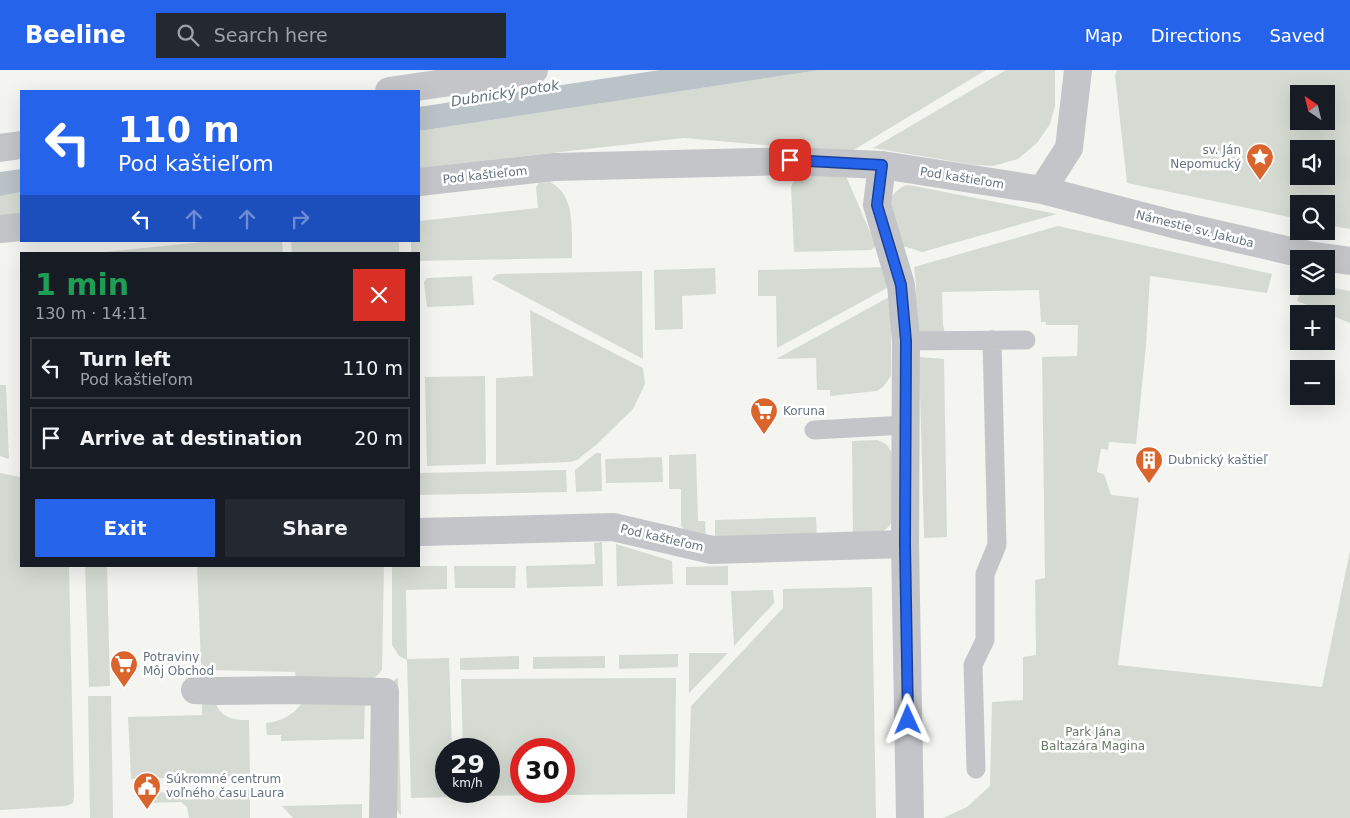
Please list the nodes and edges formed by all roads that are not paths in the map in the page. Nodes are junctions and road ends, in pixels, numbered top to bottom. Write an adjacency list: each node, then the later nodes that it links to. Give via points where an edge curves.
1 (534, 70): 3 (street)
2 (1078, 70): 8 (street, via 1069,148)
3 (396, 90)
4 (20, 145): 5 (street)
5 (0, 148)
6 (882, 165): 7 (street, Pod kaštieľom, via 790,160 554,167); 8 (street, Pod kaštieľom); 14 (street, via 877,205 901,285)
7 (420, 182)
8 (1042, 190): 11 (street, Námestie sv. Jakuba, via 1173,224 1308,255)
9 (20, 227): 10 (street)
10 (0, 229)
11 (1350, 261)
12 (992, 340): 13 (lane); 14 (lane); 20 (lane, via 997,545 985,574 985,640 974,665)
13 (1026, 340)
14 (906, 341): 15 (street)
15 (906, 425): 16 (lane); 18 (street)
16 (814, 430)
17 (420, 532): 18 (street, Pod kaštieľom, via 613,527 712,550)
18 (905, 544): 22 (street)
19 (195, 690): 21 (street, via 385,692)
20 (976, 769)
21 (384, 818)
22 (910, 818)

